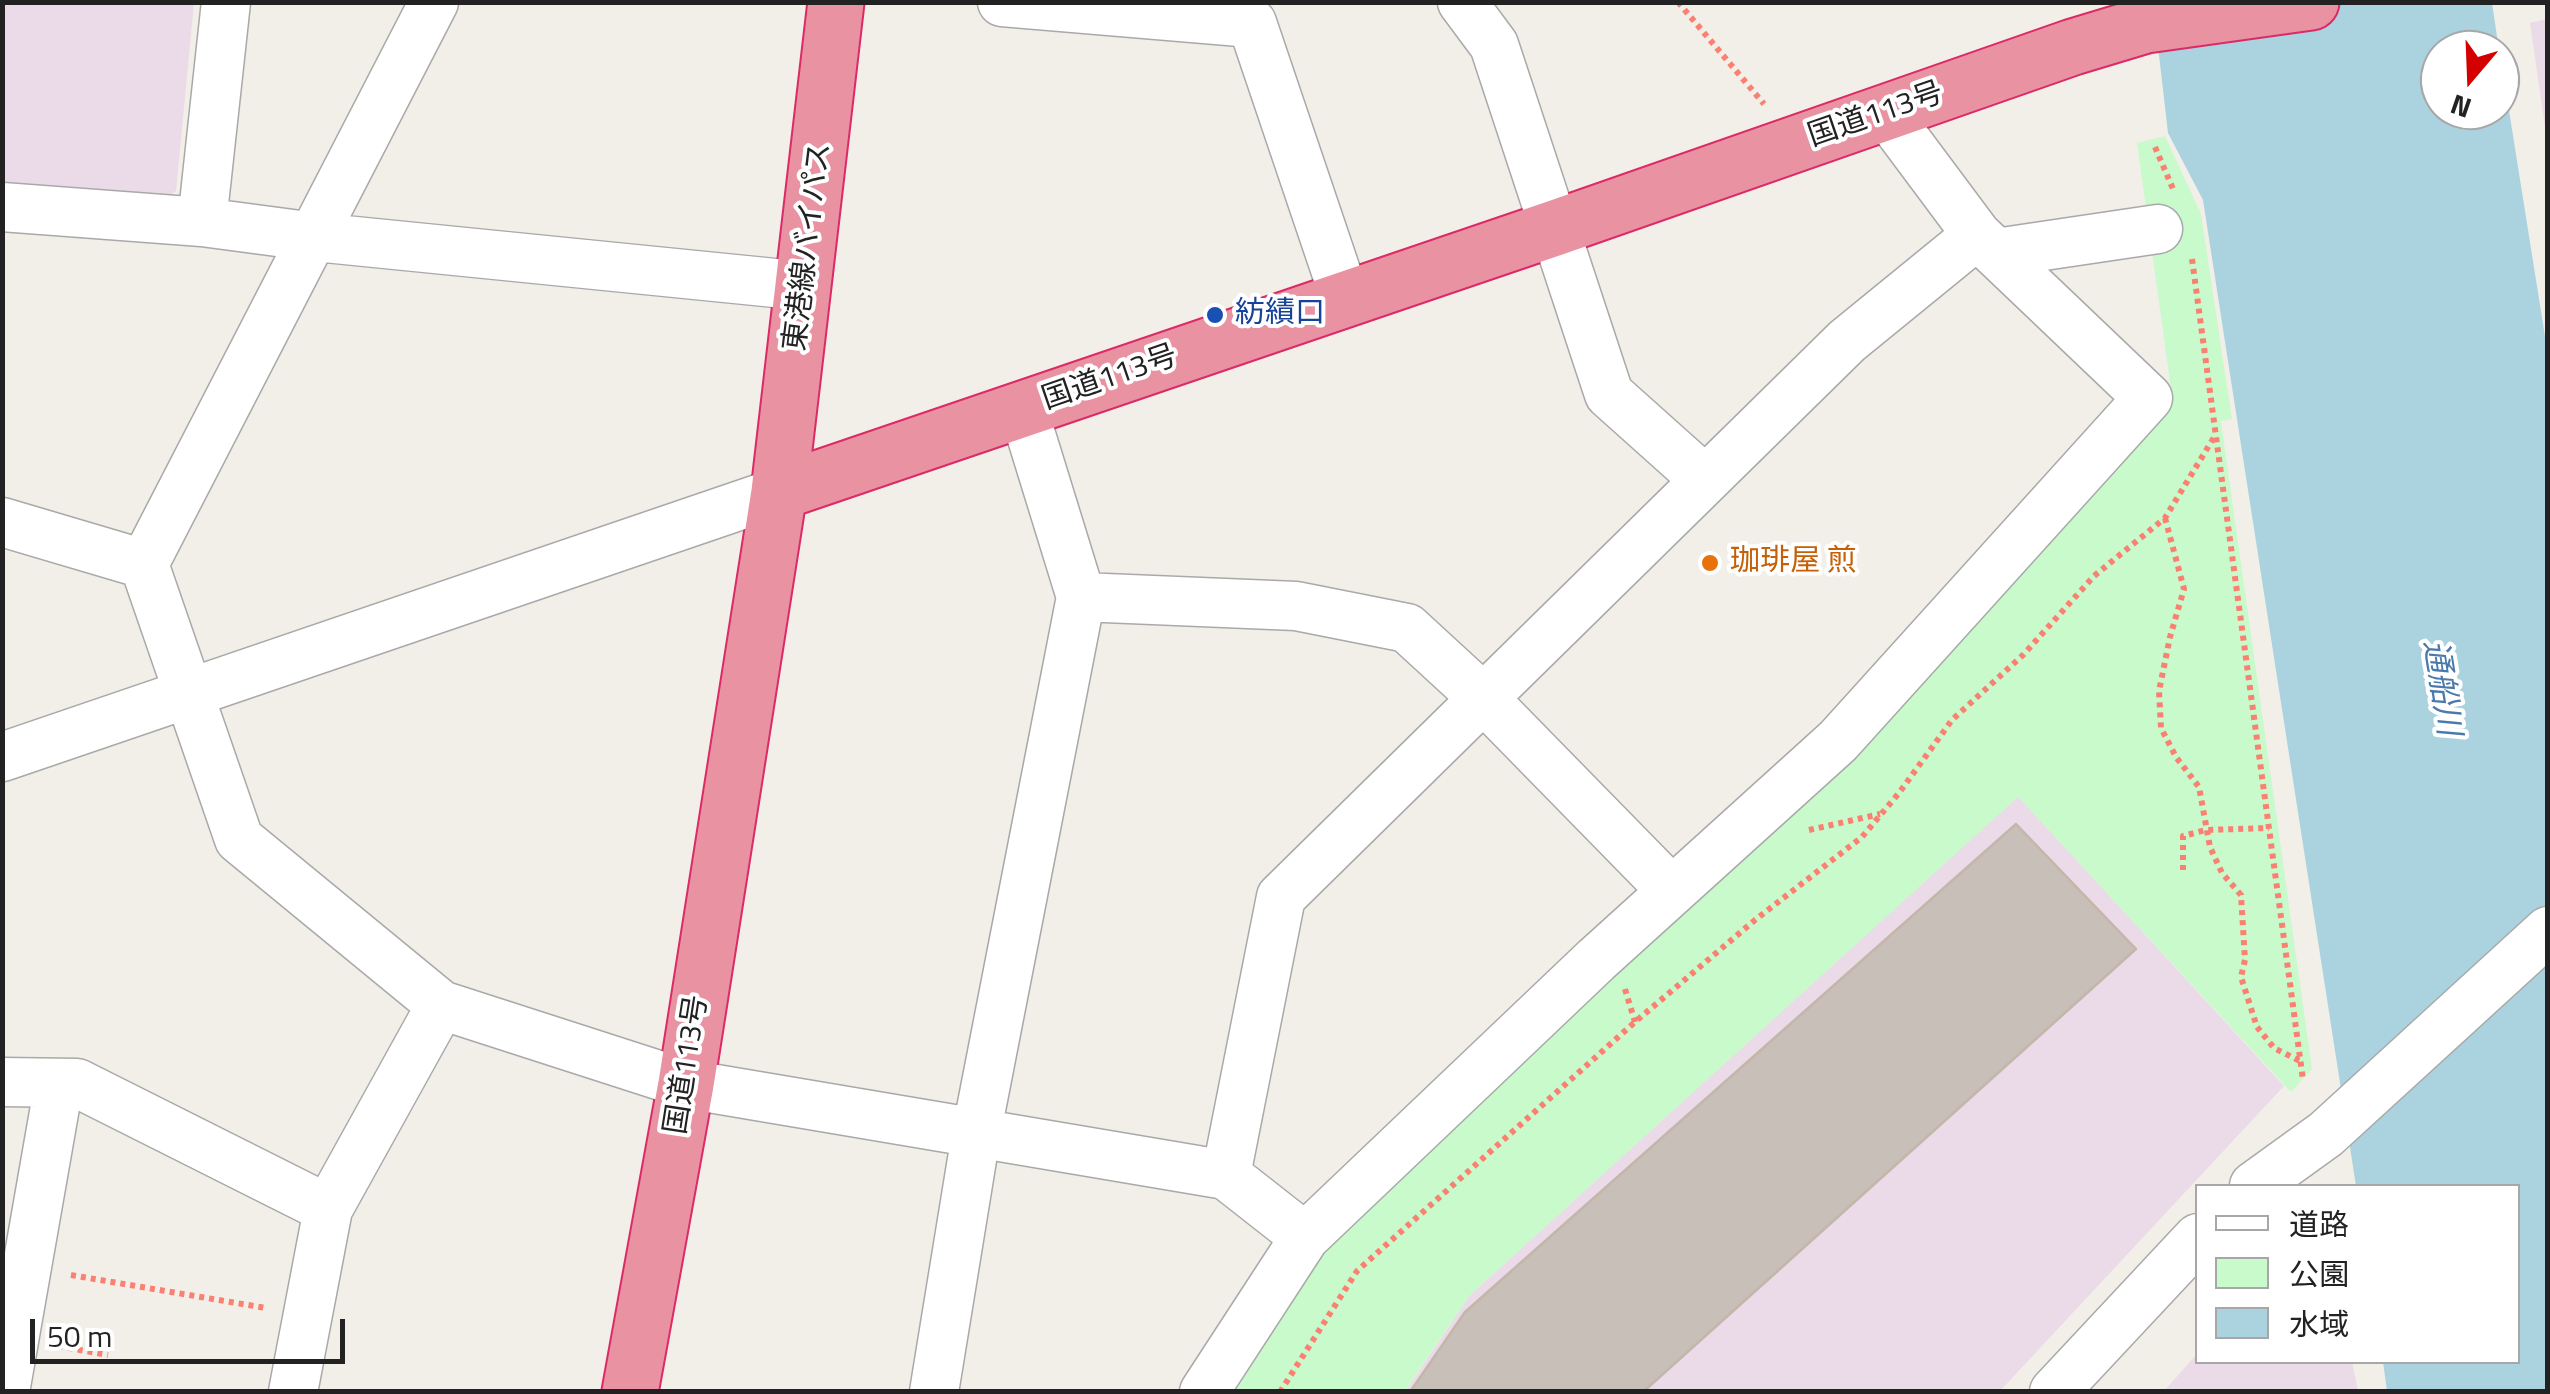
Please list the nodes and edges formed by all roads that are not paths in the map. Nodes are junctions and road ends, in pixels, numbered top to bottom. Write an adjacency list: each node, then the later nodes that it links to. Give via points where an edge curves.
1 (226, 2): 9 (street)
2 (434, 2): 12 (street)
3 (836, 2): 14 (highway, 東港線バイパス)
4 (1002, 2): 15 (street, via 1252,23)
5 (1462, 2): 11 (street, via 1494,45)
6 (2311, 2): 7 (highway, 国道113号, via 2146,24)
7 (1886, 113): 11 (highway, 国道113号); 13 (street)
8 (2, 206): 9 (street)
9 (202, 222): 12 (street)
10 (2176, 223): 13 (street)
11 (1555, 228): 15 (highway, 国道113号); 17 (street, via 1609,394)
12 (315, 237): 14 (street); 20 (street)
13 (1987, 244): 17 (street, via 1847,341); 25 (street, via 2148,398 1838,741)
14 (805, 286): 18 (highway, 東港線バイパス)
15 (1345, 298): 16 (highway, 国道113号)
16 (1023, 409): 18 (highway, 国道113号); 21 (street)
17 (1704, 479): 23 (street)
18 (780, 492): 22 (street); 30 (highway, 国道113号)
19 (2, 522): 20 (street)
20 (144, 564): 22 (street)
21 (1081, 597): 23 (street, via 1296,606 1407,628); 31 (street)
22 (190, 694): 24 (street); 27 (street, via 239,840)
23 (1482, 697): 25 (street); 32 (street, via 1281,897)
24 (2, 757)
25 (1672, 891): 35 (street)
26 (2548, 931): 33 (street, via 2326,1134)
27 (440, 1004): 30 (street); 34 (street)
28 (2, 1082): 29 (street)
29 (59, 1084): 34 (street, via 77,1083); 37 (street)
30 (686, 1084): 31 (street); 39 (highway, 国道113号)
31 (976, 1135): 32 (street); 40 (street)
32 (1226, 1175): 35 (street)
33 (2257, 1184)
34 (328, 1209): 38 (street)
35 (1305, 1237): 41 (street)
36 (2195, 1241): 42 (street)
37 (5, 1392)
38 (292, 1392)
39 (630, 1392)
40 (934, 1392)
41 (1204, 1392)
42 (2054, 1392)

